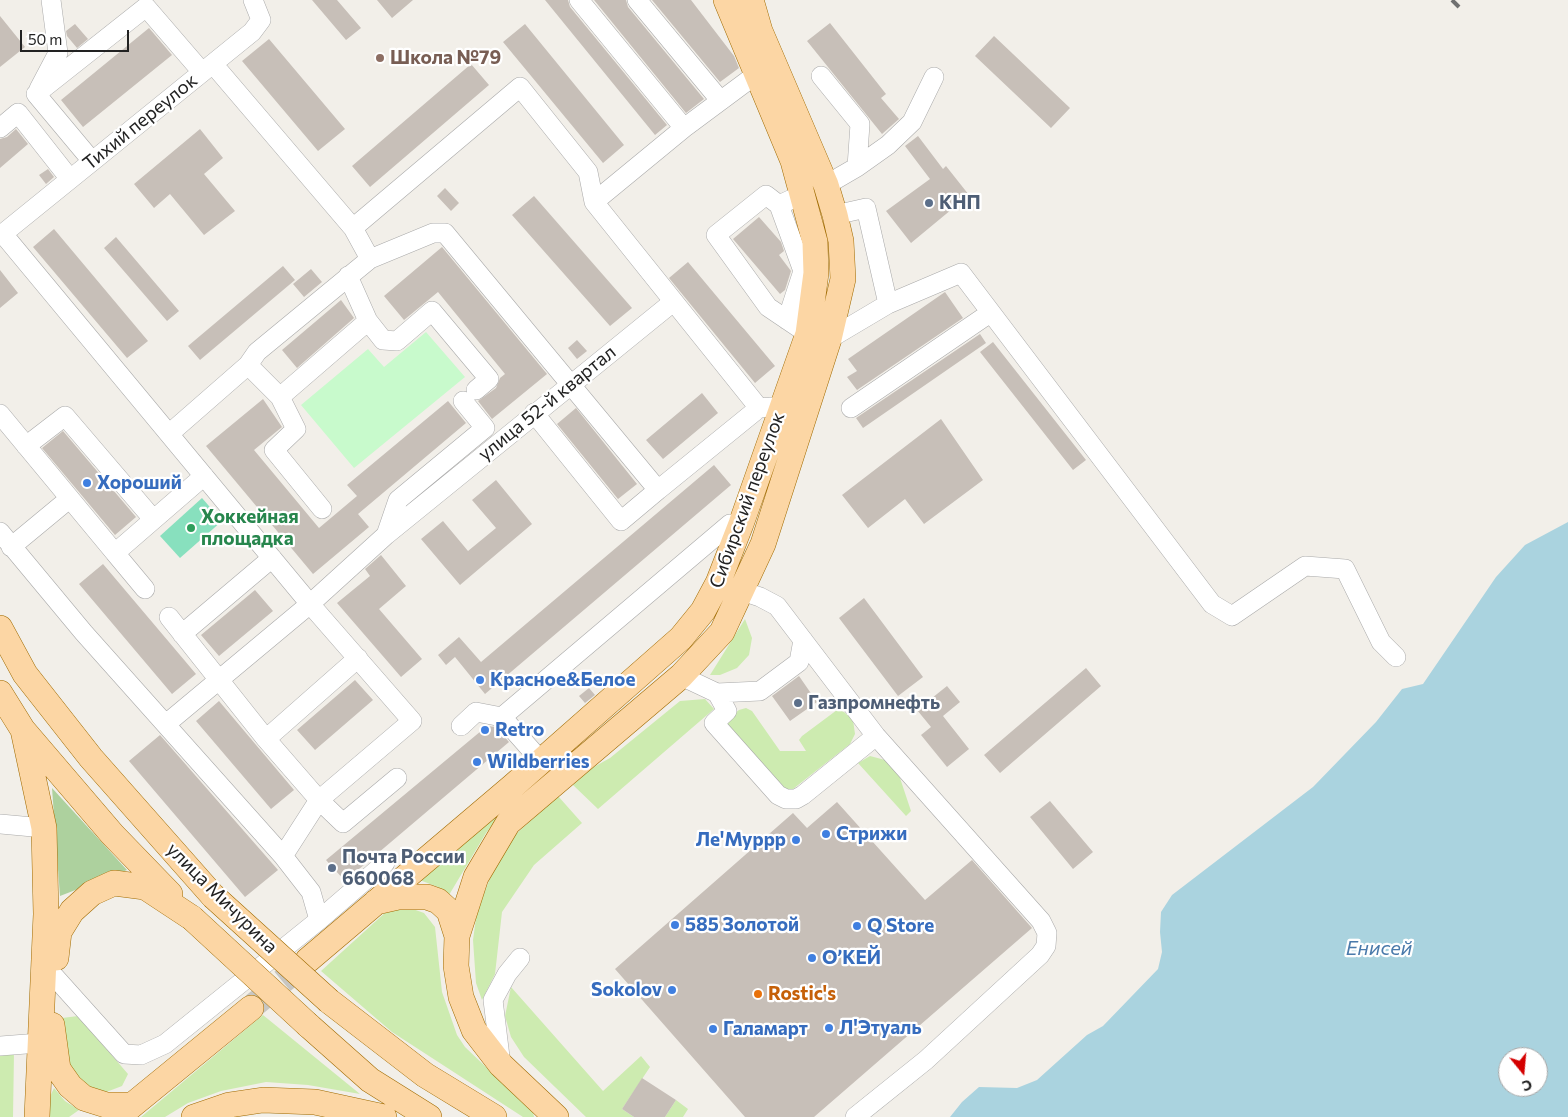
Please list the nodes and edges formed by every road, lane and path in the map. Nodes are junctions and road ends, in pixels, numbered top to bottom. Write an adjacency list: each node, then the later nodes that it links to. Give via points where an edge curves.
1 (51, 0): 12 (street, via 58,53)
2 (253, 0): 8 (street, Тихий переулок, via 261,20 252,32)
3 (579, 0): 15 (street)
4 (637, 0): 13 (street)
5 (726, 0): 9 (main road, Сибирский переулок)
6 (751, 0): 19 (main road, Сибирский переулок, via 760,31)
7 (140, 3): 8 (street); 12 (street)
8 (207, 68): 16 (street, Тихий переулок); 24 (street)
9 (758, 73): 13 (street); 20 (main road, Сибирский переулок)
10 (821, 76): 17 (street, via 860,124)
11 (934, 77): 17 (street, via 912,122)
12 (36, 94): 16 (street)
13 (720, 100): 15 (street)
14 (0, 128): 18 (street, via 18,113)
15 (684, 128): 21 (street)
16 (92, 162): 18 (street, Тихий переулок)
17 (857, 168): 19 (street)
18 (70, 179): 25 (street, Тихий переулок)
19 (826, 185): 20 (main road); 23 (main road, Сибирский переулок)
20 (803, 194): 22 (street); 33 (main road, Сибирский переулок, via 815,242)
21 (594, 202): 24 (street, via 588,172 520,87); 28 (street)
22 (780, 205): 31 (street, via 803,271); 31 (street, via 766,195 716,235 768,307)
23 (835, 215): 29 (street, via 866,208); 33 (main road, Сибирский переулок, via 841,241 843,279)
24 (353, 228): 26 (street)
25 (1, 235): 41 (street)
26 (370, 259): 27 (street); 35 (street, via 433,234 445,233)
27 (348, 276): 32 (street); 34 (street, via 257,352)
28 (673, 302): 35 (street, улица 52-й квартал); 37 (street)
29 (888, 304): 30 (street, via 961,273); 33 (street)
30 (990, 314): 38 (street); 61 (street, via 1212,604 1232,616 1305,566 1345,569 1381,642)
31 (787, 320): 33 (street)
32 (368, 321): 36 (street); 49 (street, via 383,340 397,341 432,311 489,379 469,395 485,428 398,500)
33 (818, 336): 37 (main road, Сибирский переулок); 55 (main road, Сибирский переулок, via 763,544)
34 (248, 365): 36 (street); 41 (street)
35 (569, 384): 39 (street, улица 52-й квартал); 44 (street)
36 (280, 397): 46 (street, via 296,429 274,450)
37 (770, 408): 44 (street); 48 (main road, Сибирский переулок)
38 (851, 408)
39 (534, 413): 44 (street, via 621,521); 49 (street, улица 52-й квартал)
40 (0, 414): 42 (street)
41 (169, 434): 43 (street)
42 (26, 446): 45 (street); 47 (street, via 65,416)
43 (204, 476): 47 (street); 52 (street)
44 (658, 490)
45 (69, 499): 50 (street); 51 (street)
46 (322, 509)
47 (153, 519): 51 (street)
48 (742, 524): 53 (main road, Сибирский переулок); 67 (street, via 730,524)
49 (386, 535): 56 (street, улица 52-й квартал)
50 (6, 539): 68 (street)
51 (115, 553): 54 (street)
52 (272, 558): 56 (street); 59 (street)
53 (718, 583): 55 (main road); 73 (main road, Сибирский переулок, via 703,611 681,638)
54 (145, 589)
55 (742, 591): 60 (street, via 777,606); 63 (main road, Сибирский переулок, via 722,632)
56 (310, 604): 62 (street); 64 (street, улица 52-й квартал)
57 (169, 617): 59 (street)
58 (0, 628): 96 (main road, улица Мичурина, bridge, via 25,674 91,758 213,896 329,1001 425,1076)
59 (182, 634): 64 (street)
60 (803, 640): 66 (street, via 798,662 760,691); 71 (street)
61 (1396, 657)
62 (358, 658): 72 (street); 75 (street, via 412,721)
63 (681, 676): 66 (street); 83 (main road, Сибирский переулок, via 508,823 476,877)
64 (219, 681): 68 (street, улица 52-й квартал); 72 (street)
65 (0, 693): 70 (main road, улица Мичурина)
66 (717, 693): 71 (street, via 727,711 714,723 782,798 796,799)
67 (502, 717): 69 (street, via 476,712); 73 (street)
68 (166, 724): 78 (street)
69 (460, 726)
70 (23, 730): 77 (main road); 81 (main road, улица Мичурина, via 112,834)
71 (876, 736): 98 (street, via 1041,921 1047,940 1040,956 926,1060)
72 (266, 739): 75 (street)
73 (541, 761): 80 (main road, Сибирский переулок)
74 (398, 778): 75 (street, via 343,824)
75 (319, 800): 78 (street)
76 (0, 824): 77 (street)
77 (44, 828): 88 (main road, via 46,914)
78 (282, 856): 82 (street, via 311,892)
79 (385, 863): 82 (street)
80 (376, 902): 83 (main road, via 408,897 427,897 438,901 449,911); 85 (main road, Сибирский переулок)
81 (192, 918): 86 (main road, via 146,887 114,883 92,893 72,911 60,932); 95 (main road, улица Мичурина, bridge, via 370,1080)
82 (319, 920): 86 (street, via 165,1044 141,1055 124,1054)
83 (457, 936): 90 (main road, via 456,966 466,1015)
84 (520, 958): 90 (street, via 493,1000)
85 (308, 960)
86 (54, 976): 91 (main road, via 52,1022 58,1069 84,1098)
87 (251, 1008): 91 (main road)
88 (39, 1043): 89 (street); 92 (main road)
89 (0, 1046)
90 (501, 1065): 97 (main road)
91 (125, 1111)
92 (37, 1117)
93 (194, 1117): 94 (main road, via 229,1105 263,1100 315,1102)
94 (384, 1117)
95 (429, 1117)
96 (494, 1117)
97 (556, 1117)
98 (854, 1117)

